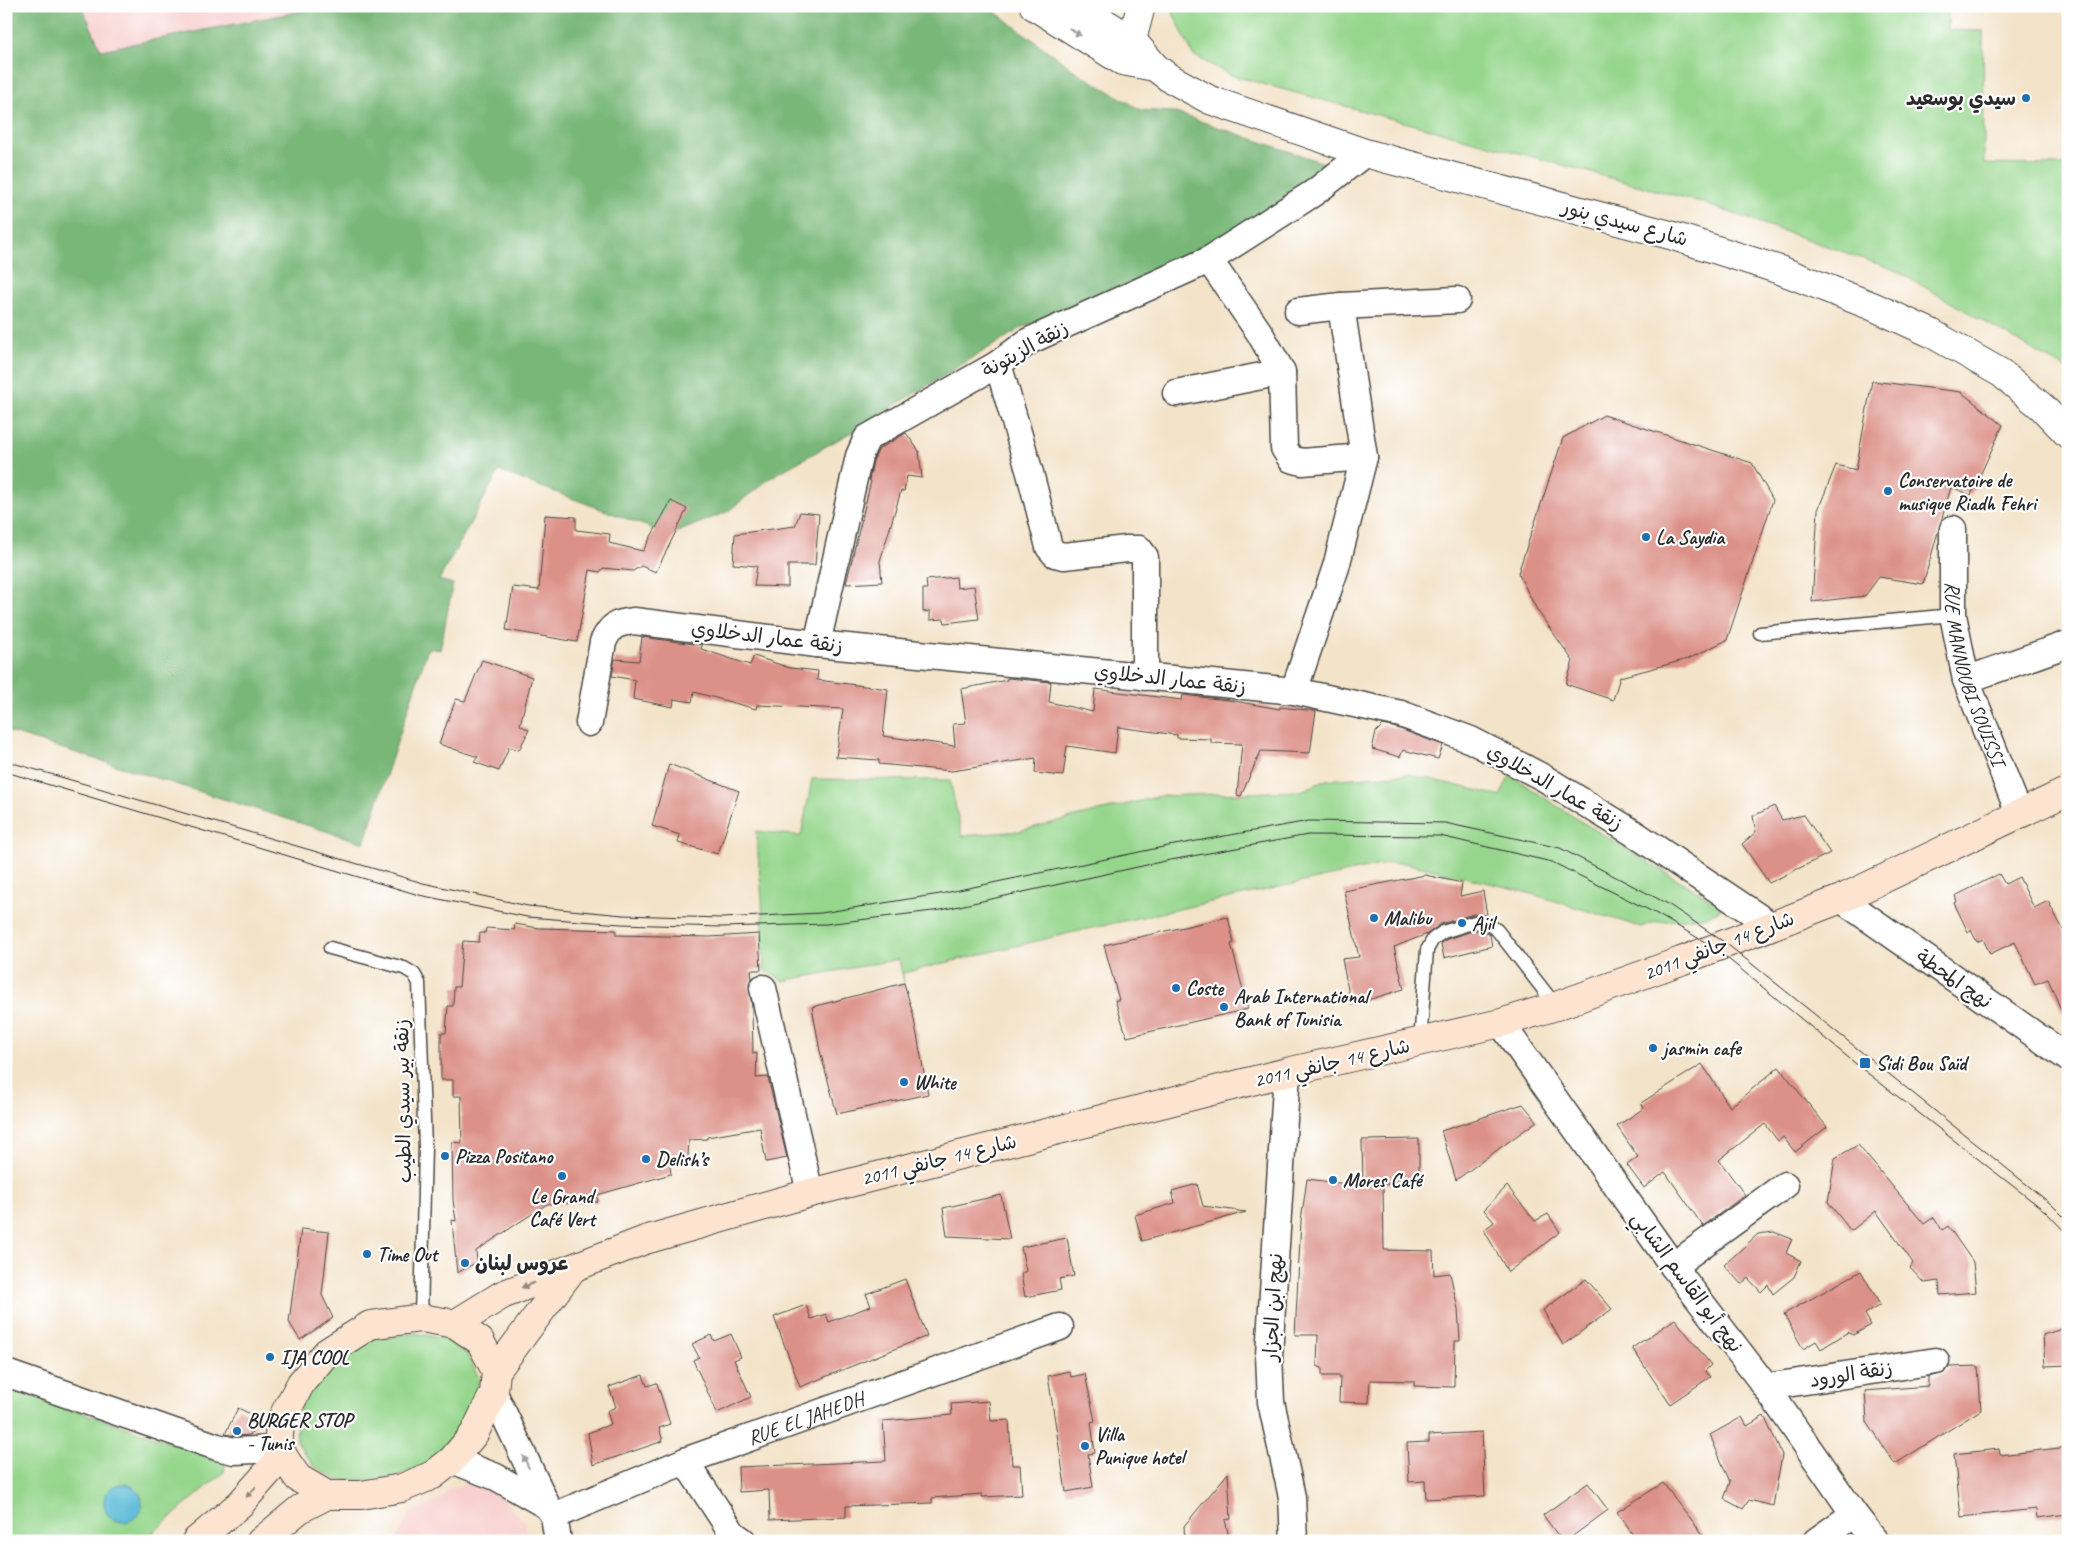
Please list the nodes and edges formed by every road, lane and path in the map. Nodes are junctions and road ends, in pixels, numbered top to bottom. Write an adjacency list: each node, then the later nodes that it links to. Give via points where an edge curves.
1 (1034, 6): 4 (street, شارع سيدي بنور, one-way to 4)
2 (1078, 6): 4 (street, شارع سيدي بنور)
3 (1141, 6): 4 (street)
4 (1127, 50): 5 (street, شارع سيدي بنور, via 1210,100)
5 (1365, 153): 6 (street, زنقة الزيتونة, via 1315,192); 13 (street, شارع سيدي بنور, via 1670,235 1780,270 1872,306 1931,332 2001,373)
6 (1209, 260): 10 (street, زنقة الزيتونة, via 1029,341); 11 (street, via 1259,332)
7 (1458, 300): 8 (street)
8 (1341, 306): 9 (street); 14 (street)
9 (1298, 311)
10 (998, 364): 18 (street, زنقة الزيتونة, via 867,438); 20 (street, via 1049,547 1055,554 1064,556 1127,548 1140,550 1145,557)
11 (1282, 372): 12 (street); 14 (street, via 1284,448 1291,459 1302,462)
12 (1176, 393)
13 (2068, 434)
14 (1364, 457): 22 (street, via 1336,568)
15 (1952, 529): 16 (street, RUE MANNOUBI SOUISSI)
16 (1954, 615): 17 (lane); 21 (street, RUE MANNOUBI SOUISSI)
17 (1760, 633)
18 (817, 644): 20 (street, زنقة عمار الدخلاوي); 23 (street, زنقة عمار الدخلاوي, via 634,620 618,623 609,630 603,642)
19 (2068, 644): 21 (street)
20 (1145, 677): 22 (street, زنقة عمار الدخلاوي)
21 (1966, 680): 25 (street, RUE MANNOUBI SOUISSI)
22 (1294, 691): 27 (street, زنقة عمار الدخلاوي, via 1400,714 1471,740 1544,778 1632,832)
23 (589, 723)
24 (2068, 791): 25 (main road, شارع 14 جانفي 2011)
25 (2020, 813): 26 (main road, شارع 14 جانفي 2011)
26 (1841, 899): 27 (main road, شارع 14 جانفي 2011); 33 (street, نهج المحطة)
27 (1772, 926): 30 (main road, شارع 14 جانفي 2011)
28 (330, 948): 39 (lane, زنقة بير سيدي الطيب, via 404,968 414,974 419,983 425,1147)
29 (762, 988): 36 (street)
30 (1556, 1006): 31 (main road, شارع 14 جانفي 2011); 32 (lane, via 1497,930 1486,923 1475,922 1444,932 1433,939 1427,950)
31 (1501, 1023): 32 (main road, شارع 14 جانفي 2011); 37 (street, نهج أبو القاسم الشابي)
32 (1420, 1043): 34 (main road, شارع 14 جانفي 2011)
33 (2068, 1058)
34 (1288, 1072): 36 (main road, شارع 14 جانفي 2011); 55 (street, نهج ابن الجزار, via 1269,1354 1271,1402 1292,1497)
35 (1785, 1185): 37 (street)
36 (810, 1193): 38 (main road, شارع 14 جانفي 2011, via 645,1240)
37 (1673, 1266): 45 (street, نهج أبو القاسم الشابي)
38 (573, 1268): 40 (main road, شارع 14 جانفي 2011, one-way to 40, via 502,1295); 44 (main road)
39 (421, 1318): 40 (main road); 46 (main road, via 370,1325 327,1352 301,1383 280,1422)
40 (455, 1324): 44 (main road, via 480,1341)
41 (1060, 1327): 48 (street, RUE EL JAHEDH)
42 (1936, 1361): 45 (street, زنقة الورود)
43 (6, 1373): 46 (street, via 216,1447)
44 (495, 1382): 47 (main road, via 474,1434); 51 (street, one-way to 44)
45 (1766, 1387): 50 (street, نهج أبو القاسم الشابي)
46 (281, 1452): 49 (main road, via 298,1478); 52 (main road, one-way to 52, via 240,1504)
47 (452, 1460): 49 (main road, via 433,1474 402,1488 361,1495); 51 (street, via 496,1477)
48 (685, 1461): 51 (street, RUE EL JAHEDH); 54 (street, via 733,1534)
49 (327, 1495): 53 (main road, via 300,1509)
50 (1854, 1514): 56 (street); 57 (street, نهج أبو القاسم الشابي)
51 (553, 1521)
52 (196, 1541)
53 (261, 1541)
54 (743, 1541)
55 (1294, 1541)
56 (1816, 1541)
57 (1875, 1541)

